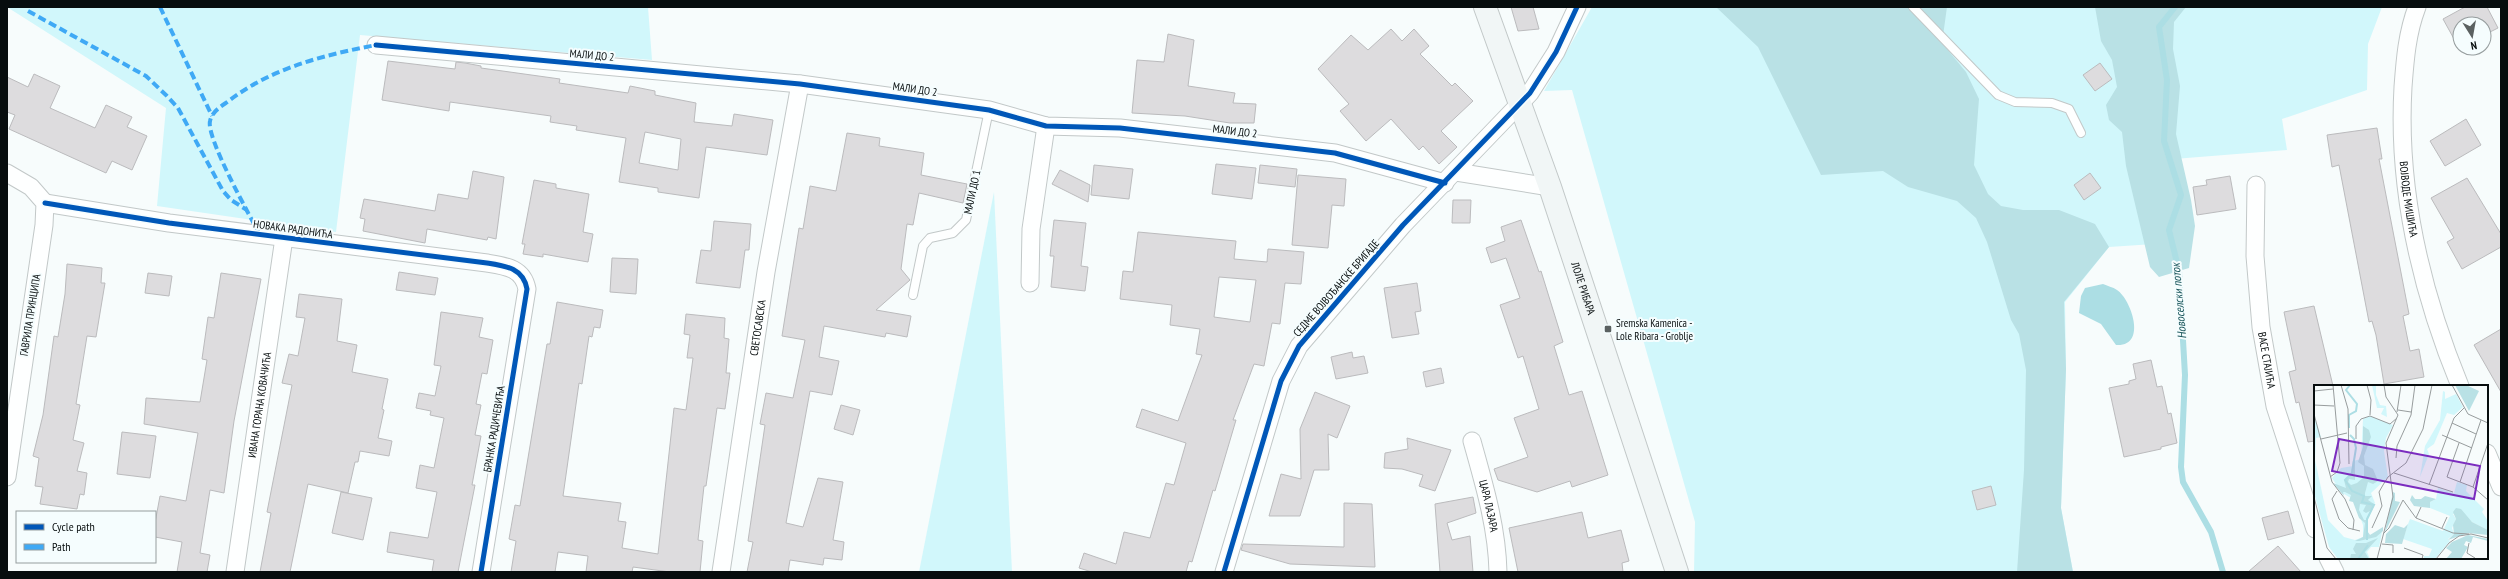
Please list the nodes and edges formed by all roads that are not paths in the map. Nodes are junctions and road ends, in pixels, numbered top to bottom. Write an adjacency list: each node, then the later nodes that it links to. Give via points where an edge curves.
1 (1485, 7): 7 (street, ЛОЛЕ РИБАРА)
2 (1577, 7): 7 (street, СЕДМЕ ВОЈВОЂАНСКЕ БРИГАДЕ, via 1540,80)
3 (1913, 7): 10 (lane, via 1998,95 2015,102 2052,103 2069,109)
4 (2417, 7): 20 (street, ВОЈВОДЕ МИШИЋА, via 2406,50 2402,121 2403,175 2426,289)
5 (376, 45): 6 (street, МАЛИ ДО 2)
6 (800, 84): 8 (street, МАЛИ ДО 2); 29 (street, СВЕТОСАВСКА, via 766,272)
7 (1520, 104): 12 (street, СЕДМЕ ВОЈВОЂАНСКЕ БРИГАДЕ); 14 (street, ЛОЛЕ РИБАРА)
8 (989, 110): 9 (street, МАЛИ ДО 2); 19 (lane, МАЛИ ДО 1, via 966,220 953,233 930,238 923,246)
9 (1046, 126): 12 (street, МАЛИ ДО 2, via 1120,128 1335,153); 17 (street, via 1031,230)
10 (2081, 134)
11 (7, 173): 15 (street, via 31,187)
12 (1450, 177): 14 (street, МАЛИ ДО 2); 30 (street, СЕДМЕ ВОЈВОЂАНСКЕ БРИГАДЕ, via 1398,231 1299,346 1281,381)
13 (2256, 185): 25 (street, ВАСЕ СТАЈИЋА, via 2255,256 2261,327 2275,406)
14 (1550, 187): 32 (street, ЛОЛЕ РИБАРА)
15 (45, 203): 16 (street, НОВАКА РАДОНИЋА); 23 (street, ГАВРИЛА ПРИНЦИПА, via 44,225)
16 (284, 238): 18 (street, НОВАКА РАДОНИЋА, via 500,265 518,271 525,279); 27 (street, ИВАНА ГОРАНА КОВАЧИЋА)
17 (1030, 283)
18 (527, 289): 28 (street, БРАНКА РАДИЧЕВИЋА)
19 (913, 295)
20 (2460, 385)
21 (1472, 440): 31 (street, ЦАРА ЛАЗАРА, via 1492,515)
22 (2488, 455): 24 (street)
23 (7, 477)
24 (2501, 487)
25 (2314, 526)
26 (2328, 559): 33 (street)
27 (235, 572)
28 (482, 572)
29 (721, 572)
30 (1224, 572)
31 (1498, 572)
32 (1677, 572)
33 (2335, 572)

